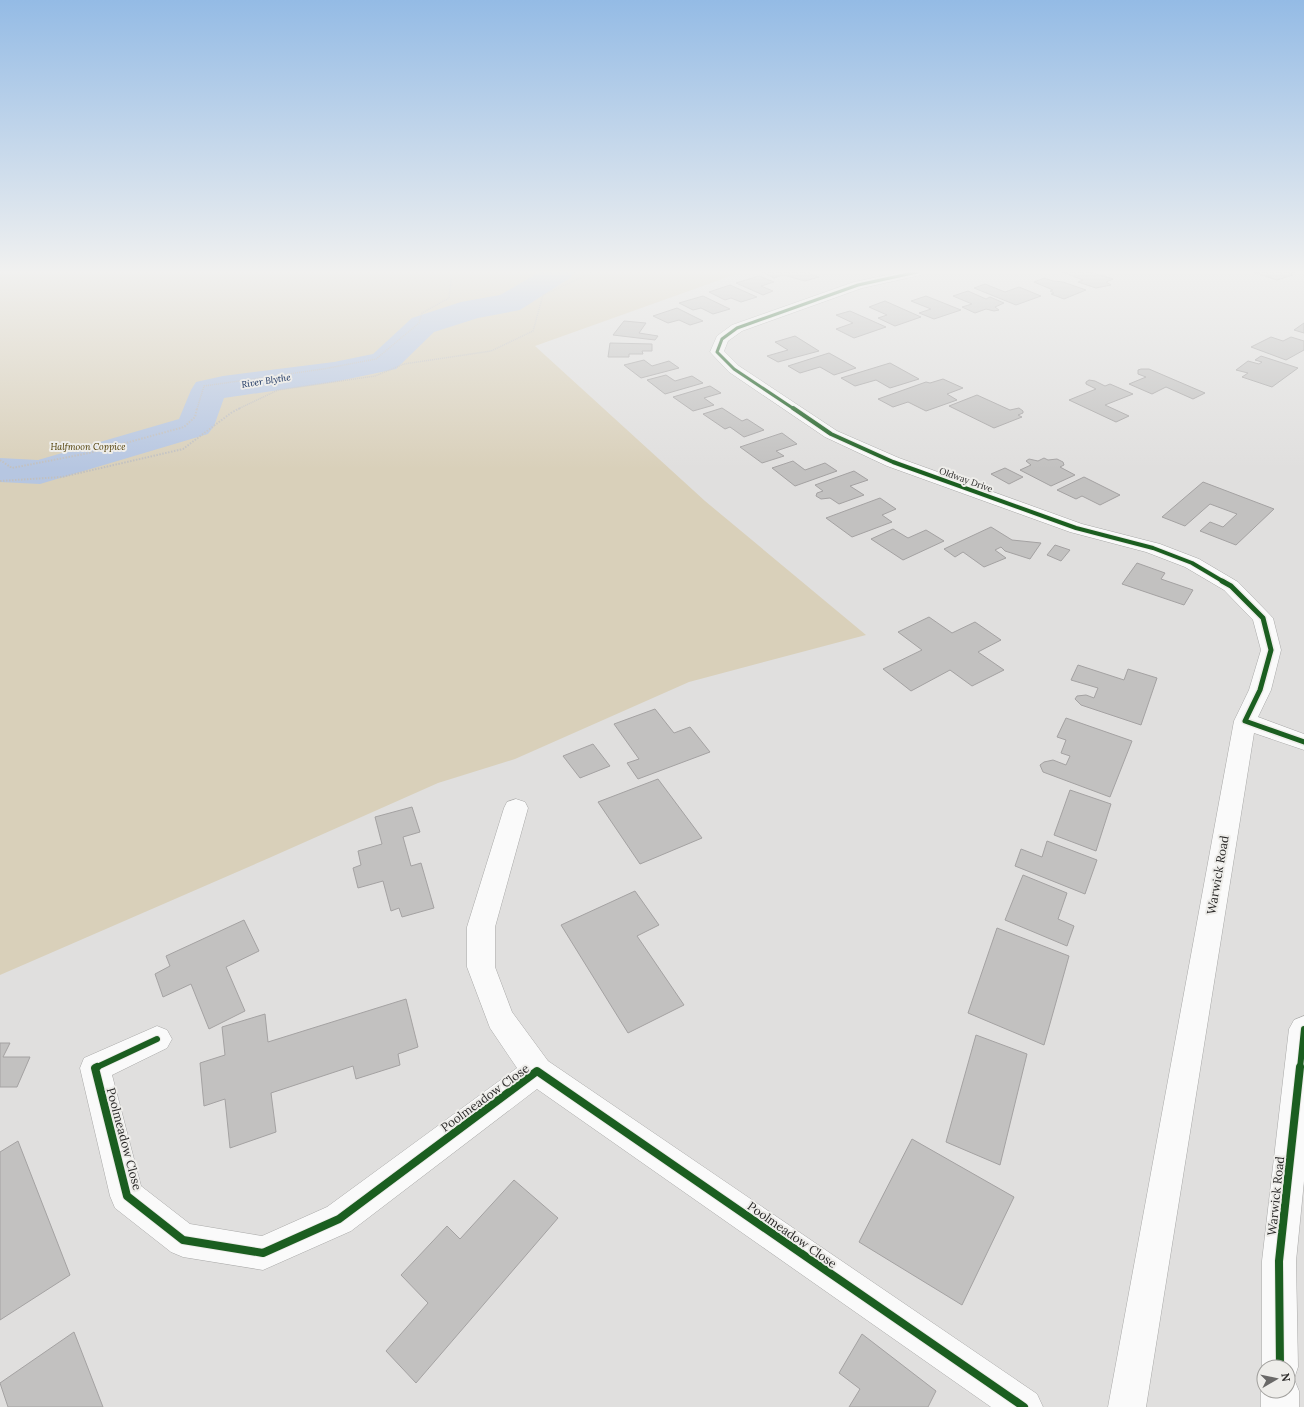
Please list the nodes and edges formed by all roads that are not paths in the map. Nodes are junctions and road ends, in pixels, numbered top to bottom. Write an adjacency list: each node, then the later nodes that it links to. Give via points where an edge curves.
1 (724, 338): 2 (street, Oldway Drive, via 717,352 734,369 831,434 893,462 1076,528 1153,548 1192,562 1231,586 1263,618 1271,650 1260,690)
2 (1244, 721): 3 (street); 10 (street, Warwick Road)
3 (1304, 742)
4 (516, 808): 7 (street, Poolmeadow Close, via 481,927 481,967 500,1019)
5 (1304, 1029): 8 (street, Warwick Road, via 1280,1261)
6 (157, 1039): 7 (street, Poolmeadow Close, via 95,1068 127,1196 183,1240 263,1253 339,1219)
7 (537, 1072): 9 (street, Poolmeadow Close)
8 (1280, 1359)
9 (1024, 1407)
10 (1127, 1407)

